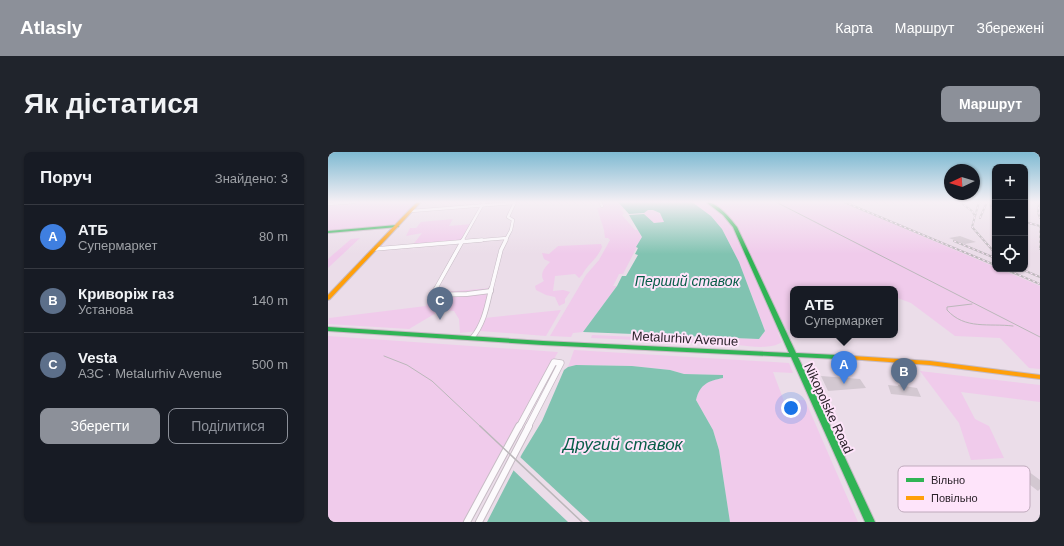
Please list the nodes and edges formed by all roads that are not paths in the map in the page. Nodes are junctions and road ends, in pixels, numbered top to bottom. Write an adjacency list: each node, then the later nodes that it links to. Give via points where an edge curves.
1 (403, 219): 5 (main road)
2 (475, 219): 8 (street)
3 (512, 219): 7 (street, via 514,222)
4 (728, 219): 14 (main road, Nikopolske Road, via 735,227)
5 (396, 226): 6 (main road); 9 (main road)
6 (328, 232)
7 (507, 238): 8 (street); 10 (street, via 501,250)
8 (462, 242): 9 (street); 10 (street, via 432,295)
9 (375, 249): 11 (main road)
10 (491, 291): 13 (street, via 478,331)
11 (328, 298)
12 (328, 329): 13 (main road, Metalurhiv Avenue)
13 (472, 338): 14 (main road, Metalurhiv Avenue)
14 (793, 354): 15 (main road, Metalurhiv Avenue, via 898,360); 22 (main road, Nikopolske Road)
15 (1040, 378)
16 (541, 387): 17 (street); 17 (street, via 554,362 561,363); 18 (street)
17 (549, 388): 19 (street)
18 (483, 492): 19 (street); 20 (street)
19 (494, 494): 21 (street)
20 (467, 522)
21 (479, 522)
22 (870, 522)

